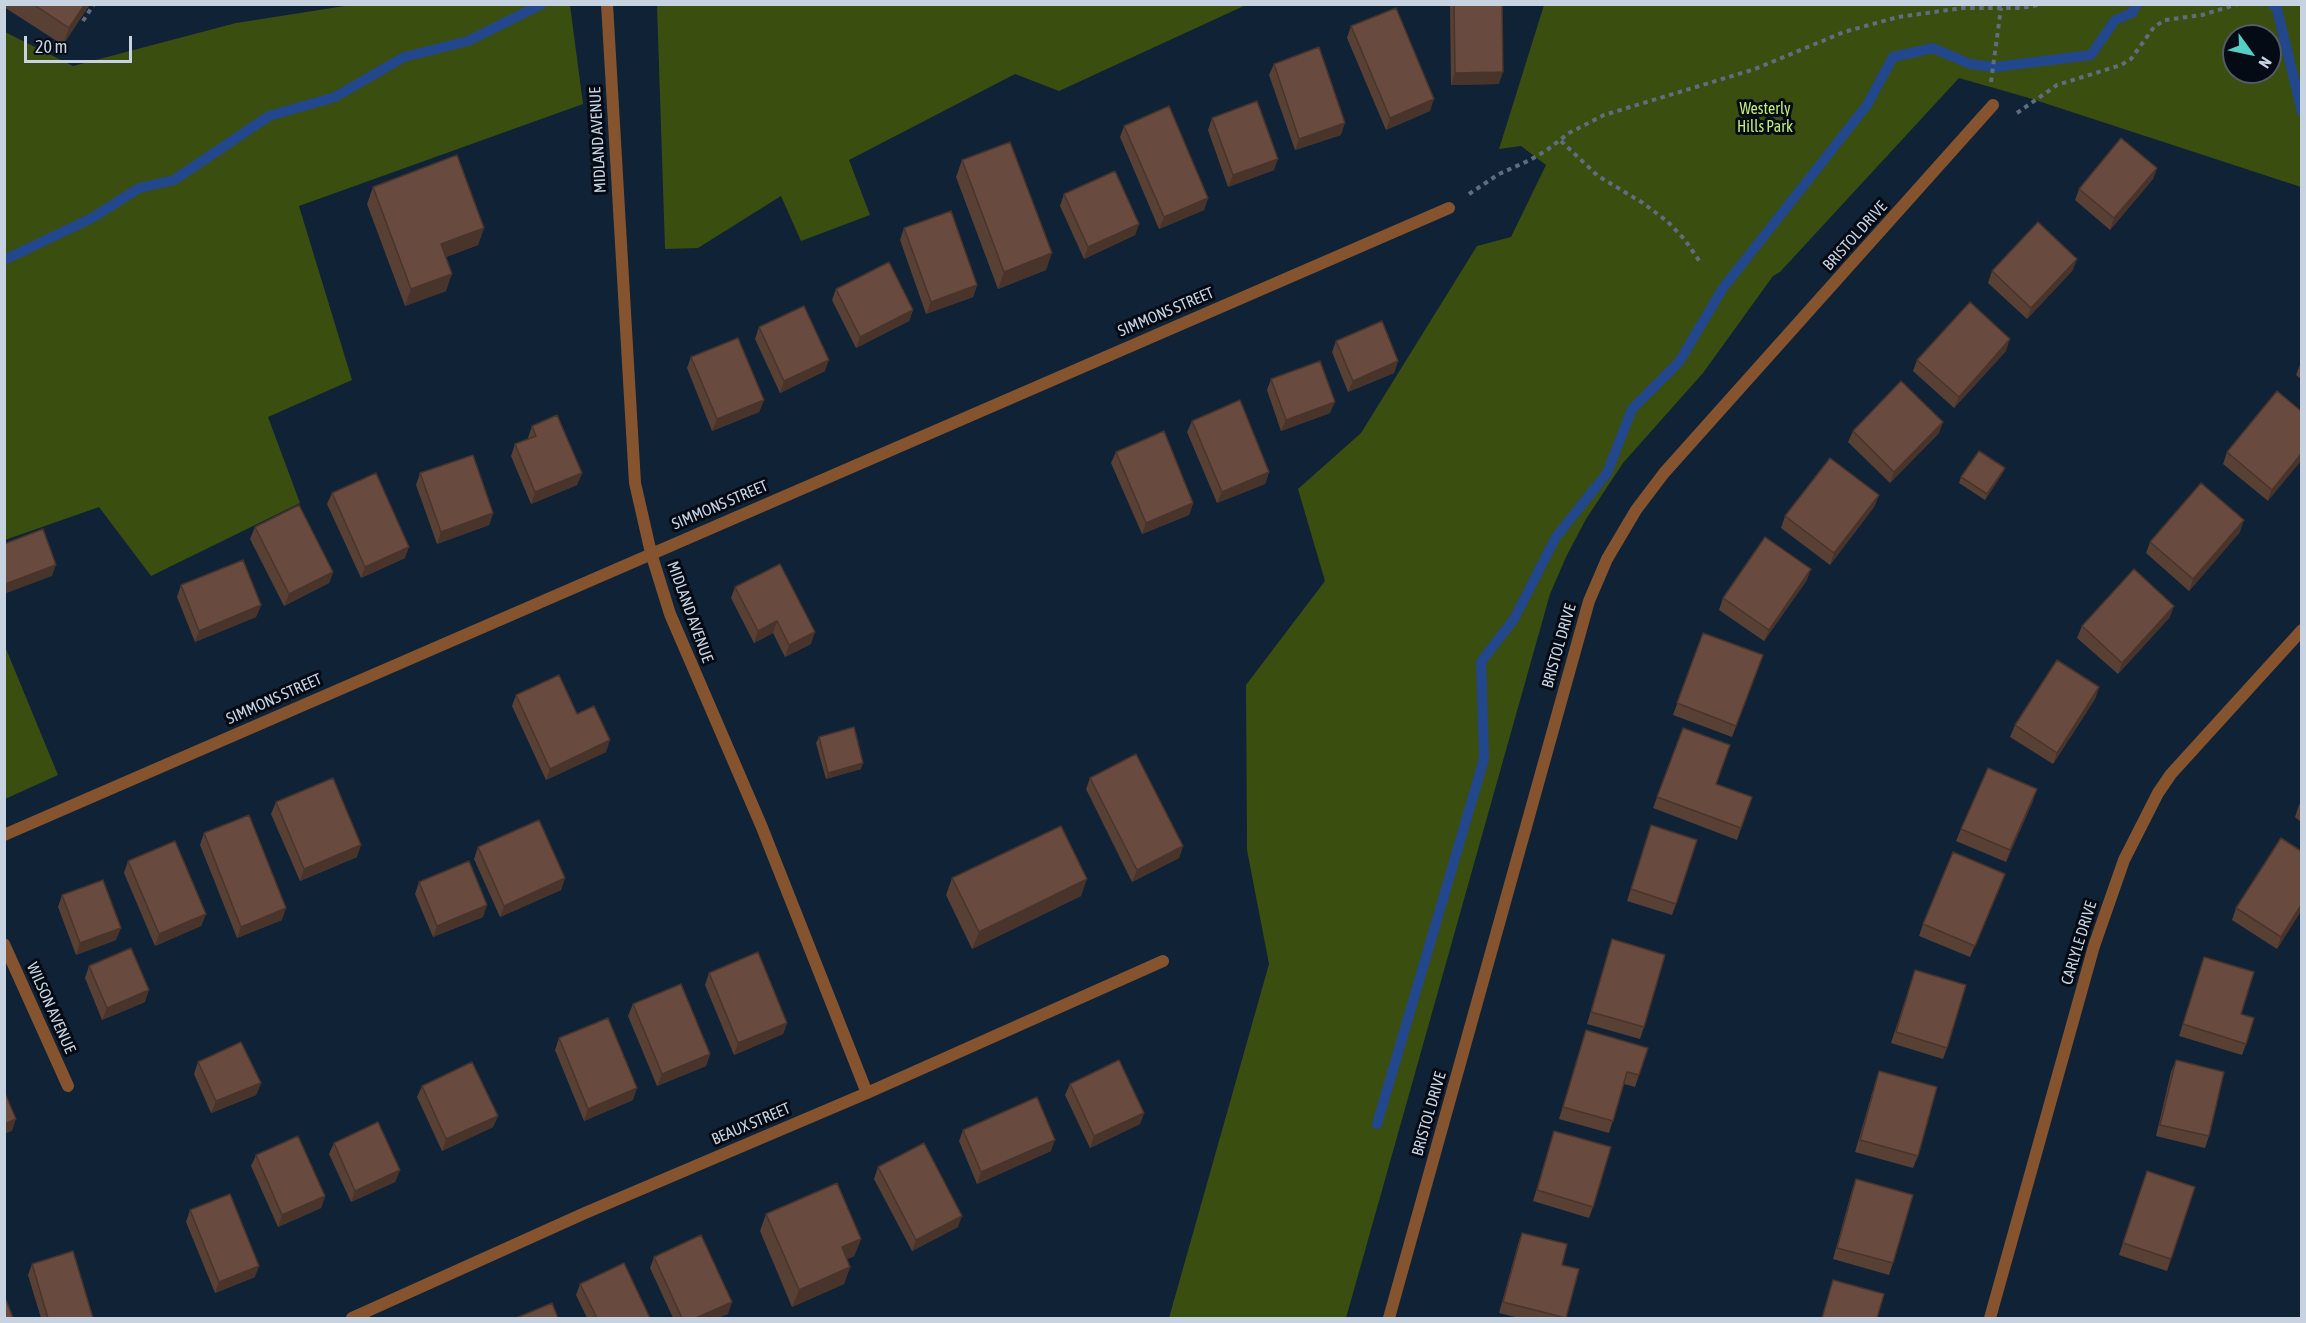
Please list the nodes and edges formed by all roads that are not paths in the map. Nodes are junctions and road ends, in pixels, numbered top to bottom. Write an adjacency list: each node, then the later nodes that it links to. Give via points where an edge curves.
1 (607, 4): 4 (street, MIDLAND AVENUE, via 635,483)
2 (1994, 105): 12 (street, BRISTOL DRIVE, via 1664,473 1607,559 1589,601)
3 (1449, 208): 4 (street, SIMMONS STREET)
4 (651, 553): 6 (street, SIMMONS STREET); 10 (street, MIDLAND AVENUE, via 670,614 761,825)
5 (2301, 630): 13 (street, CARLYLE DRIVE, via 2171,774 2124,860 2094,946)
6 (4, 835)
7 (4, 944): 9 (street, WILSON AVENUE)
8 (1163, 961): 10 (street, BEAUX STREET)
9 (68, 1086)
10 (867, 1093): 11 (street, BEAUX STREET)
11 (352, 1318)
12 (1389, 1318)
13 (1990, 1318)

